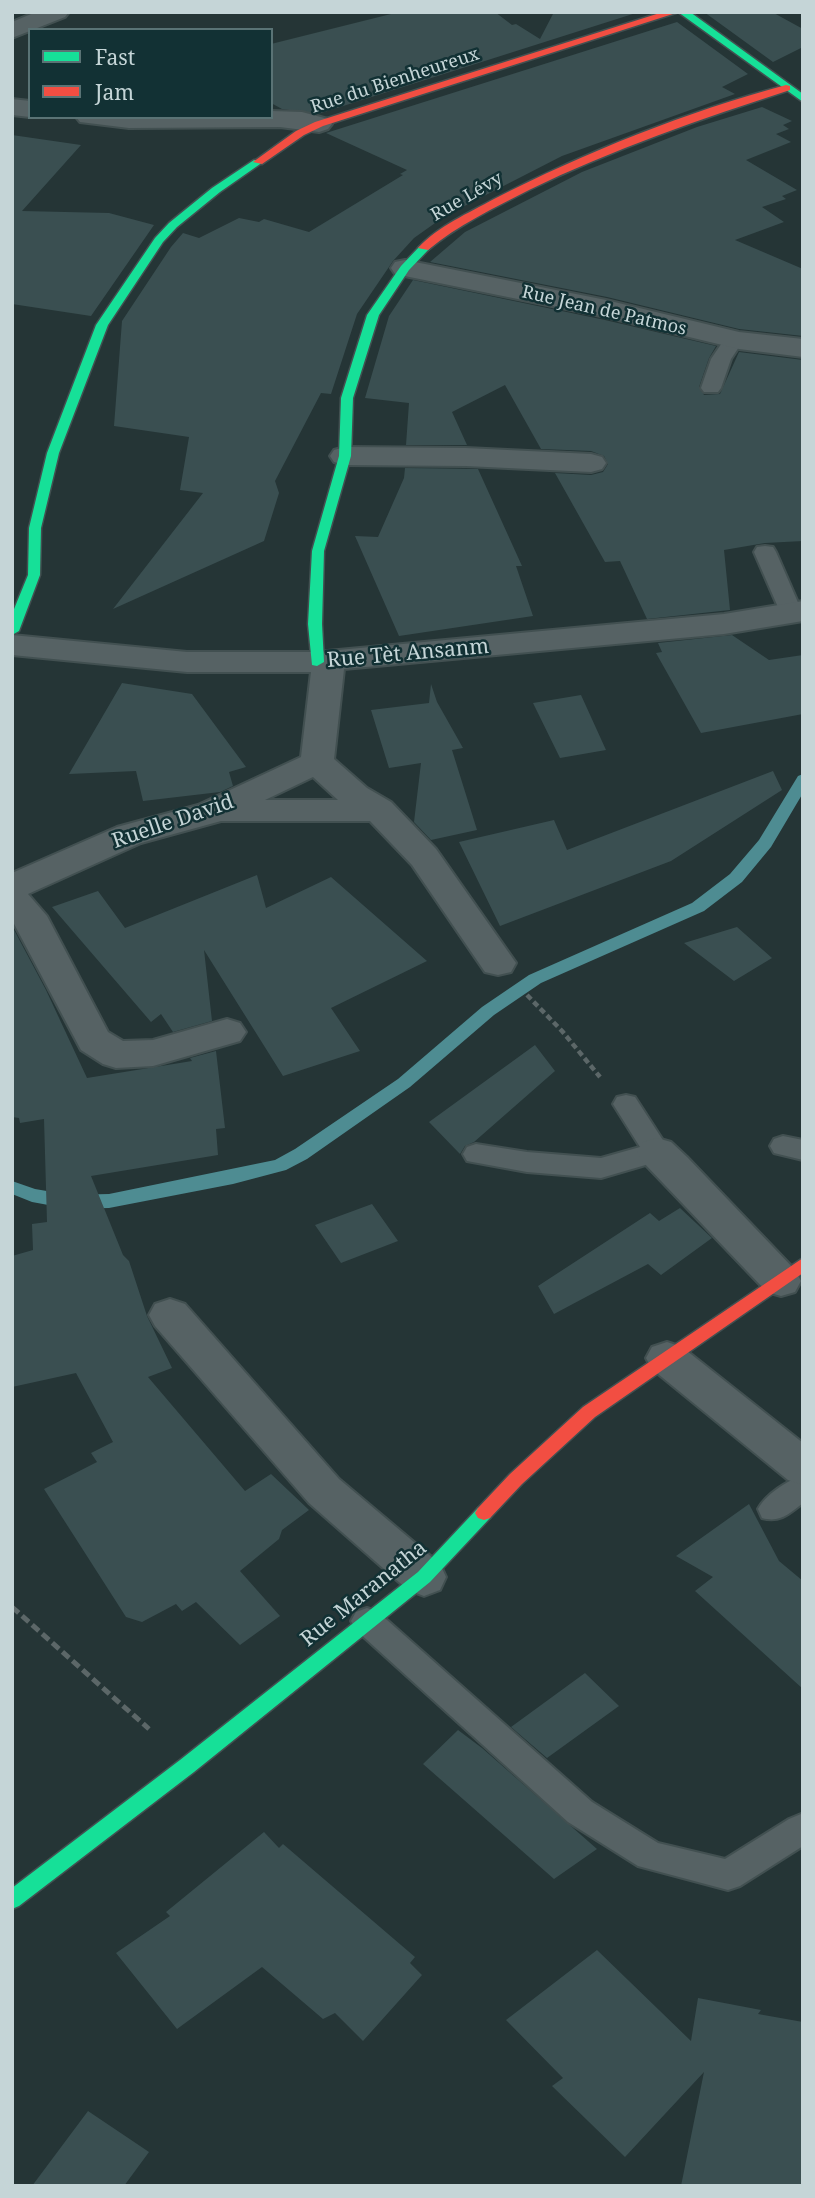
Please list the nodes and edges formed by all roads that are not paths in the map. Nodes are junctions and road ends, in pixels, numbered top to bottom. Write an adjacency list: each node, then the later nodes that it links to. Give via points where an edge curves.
1 (57, 12): 4 (street)
2 (674, 12): 8 (street, Rue du Bienheureux)
3 (683, 12): 5 (street)
4 (12, 31)
5 (786, 88): 6 (street); 9 (street, Rue Lévy, via 572,164 455,224)
6 (803, 99)
7 (116, 119): 8 (street, via 280,119)
8 (319, 124): 17 (street, Rue du Bienheureux, via 216,190 173,225 102,325 53,453 36,528 34,575)
9 (405, 268): 10 (street, Rue Jean de Patmos, via 637,316); 13 (street, Rue Lévy, via 373,315 361,347 347,398)
10 (733, 341): 11 (street, Rue Jean de Patmos); 12 (lane)
11 (803, 348)
12 (710, 388)
13 (345, 456): 14 (street); 19 (street, Rue Lévy, via 318,551)
14 (591, 463)
15 (765, 552): 16 (lane)
16 (797, 613): 19 (street, Rue Tèt Ansanm, via 724,625)
17 (12, 631)
18 (12, 645): 19 (street, Rue Tèt Ansanm, via 187,662)
19 (323, 662): 20 (street)
20 (317, 762): 21 (street, via 355,796); 22 (street, Ruelle David)
21 (379, 810): 22 (street); 25 (street, via 424,857)
22 (210, 813): 23 (street, Ruelle David, via 129,835)
23 (12, 887)
24 (12, 899): 26 (street, via 29,916 94,1041 116,1055 153,1053)
25 (498, 963)
26 (226, 1032)
27 (626, 1104): 28 (lane)
28 (657, 1152): 29 (lane, via 601,1168); 30 (street, via 750,1252)
29 (476, 1154)
30 (792, 1273): 32 (street, Rue Maranatha)
31 (170, 1315): 36 (street, via 324,1491)
32 (667, 1358): 33 (street); 36 (street, Rue Maranatha, via 589,1412 516,1479)
33 (803, 1468)
34 (803, 1487): 35 (lane)
35 (773, 1509)
36 (424, 1577): 37 (street, Rue Maranatha)
37 (367, 1621): 38 (lane, via 580,1812 650,1856 728,1875); 39 (street, Rue Maranatha)
38 (801, 1829)
39 (12, 1900)

